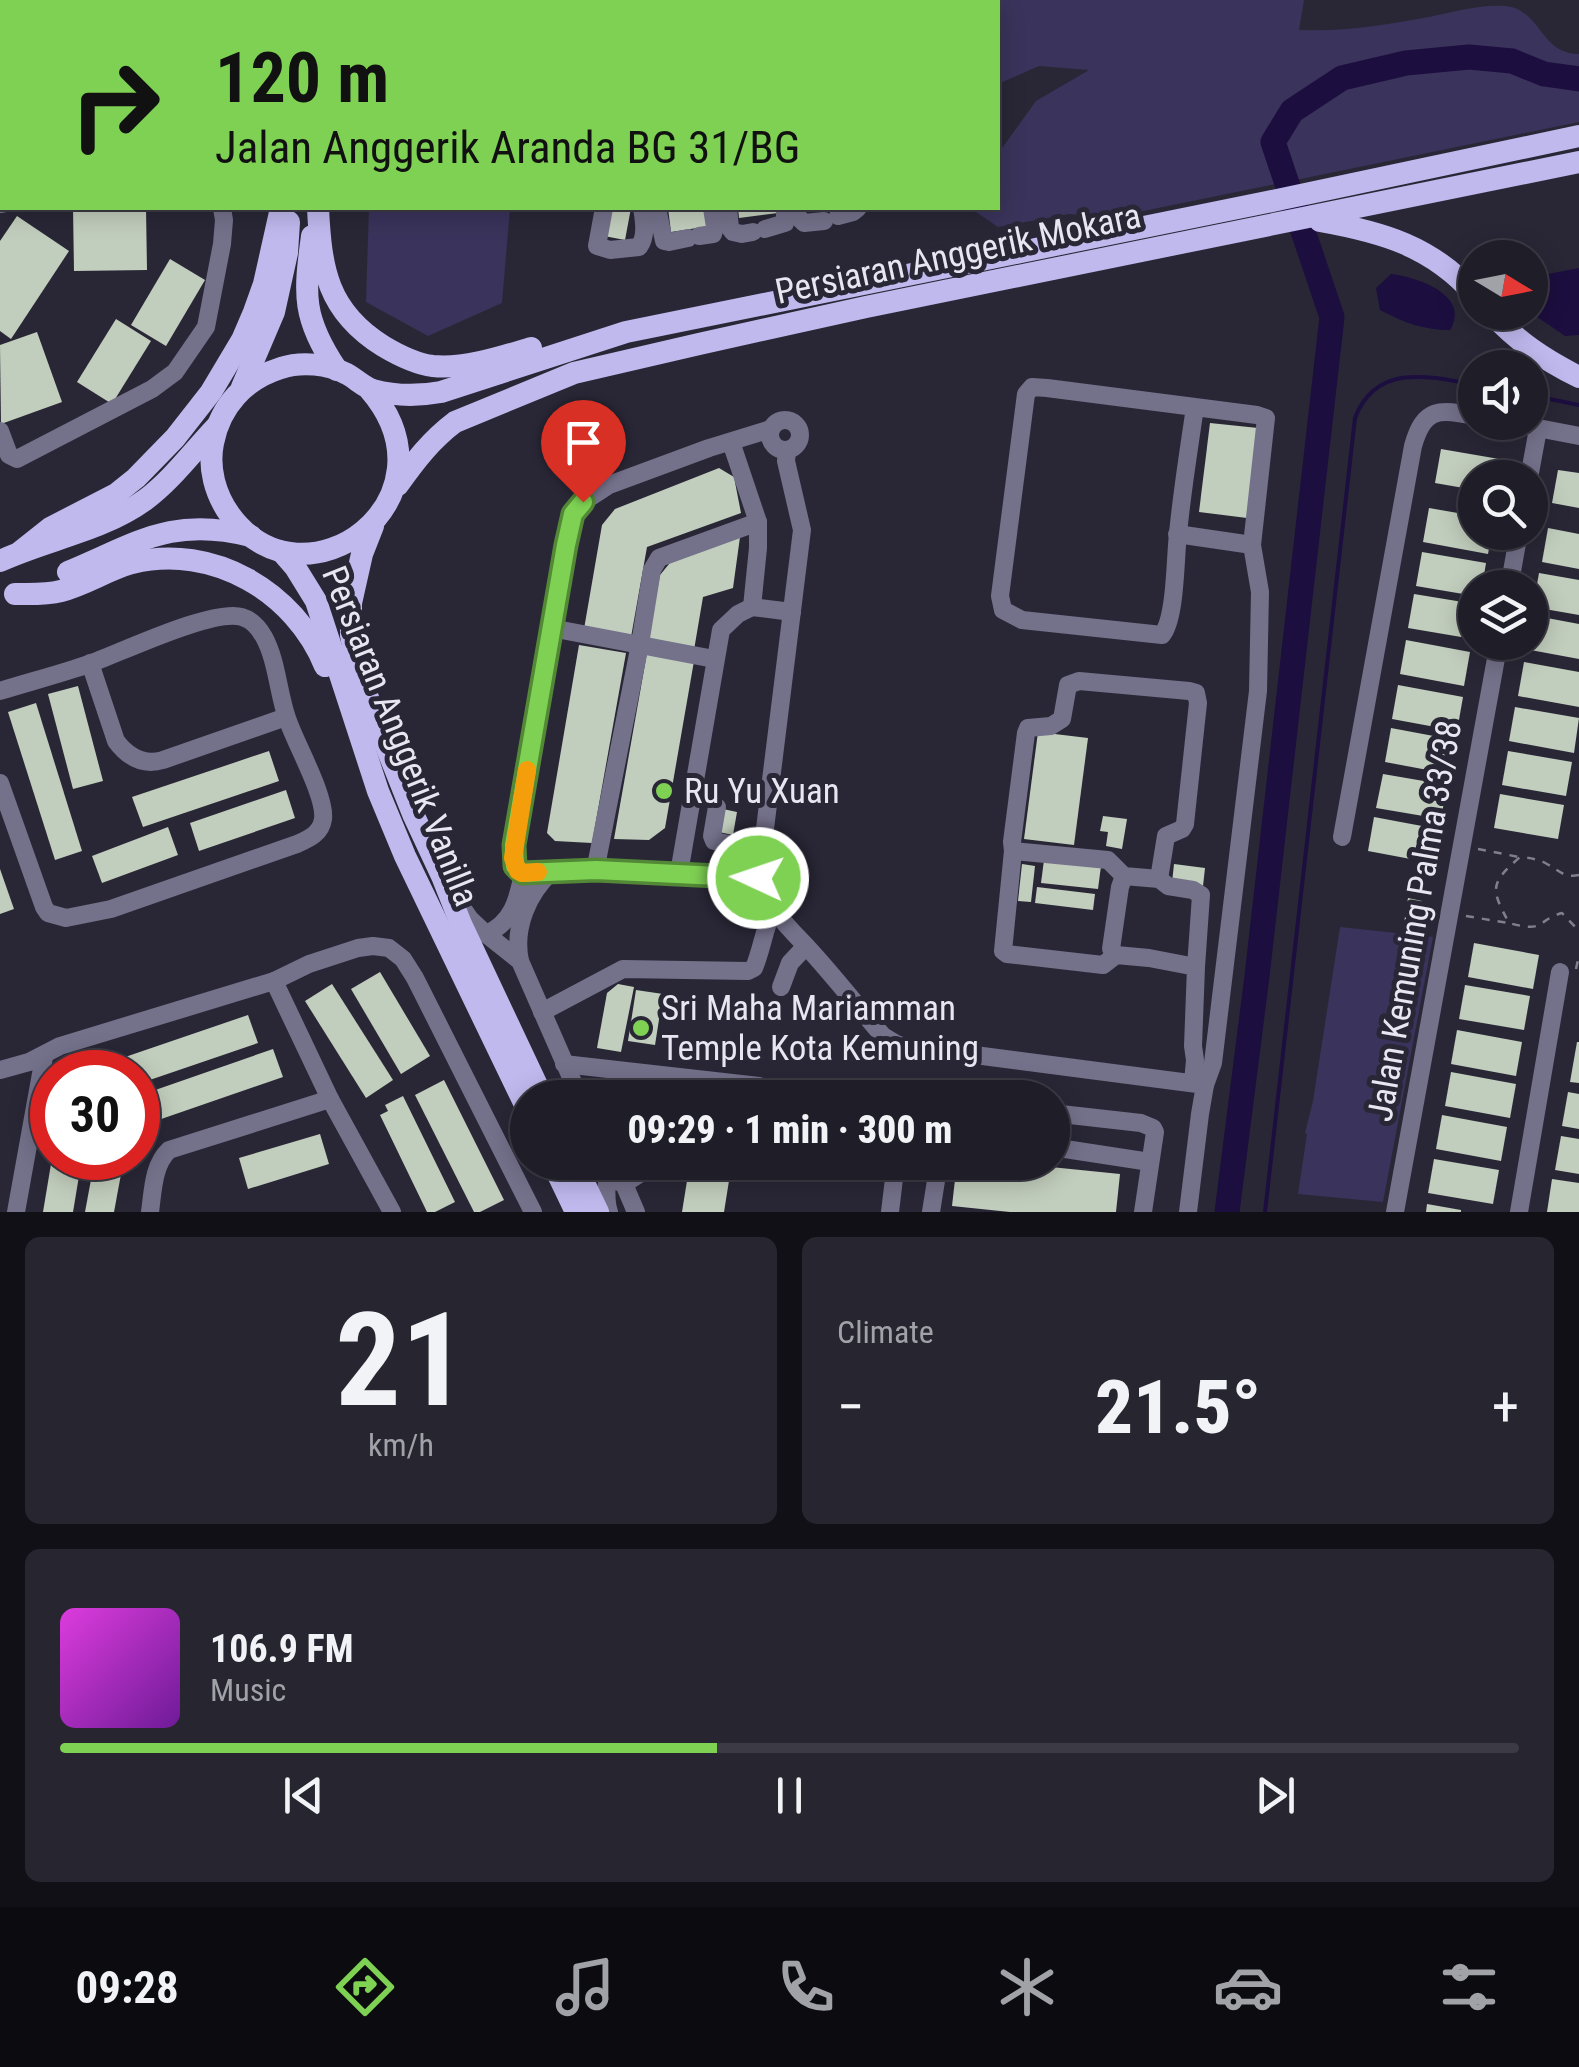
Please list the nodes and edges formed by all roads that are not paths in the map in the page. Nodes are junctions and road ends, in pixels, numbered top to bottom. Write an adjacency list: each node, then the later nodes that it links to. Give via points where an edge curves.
1 (1579, 136): 19 (main road, Persiaran Anggerik Mokara)
2 (1579, 162): 16 (main road, Persiaran Anggerik Mokara)
3 (222, 210): 27 (street, via 206,327 175,372 17,460)
4 (281, 210): 38 (main road, via 254,312 211,392 136,478)
5 (290, 210): 23 (main road, via 281,289)
6 (318, 210): 19 (main road, via 320,251 341,308 368,336 409,360 455,365 571,336)
7 (318, 210): 20 (main road, via 306,302)
8 (604, 210): 9 (street, via 597,246 610,250 644,242)
9 (642, 210)
10 (657, 210): 11 (street, via 670,242 713,234)
11 (712, 210)
12 (728, 210): 13 (street, via 730,228 742,234 785,222)
13 (785, 210)
14 (797, 210): 15 (street, via 801,222 810,224)
15 (856, 210)
16 (1308, 218): 17 (main road, via 1391,236); 31 (main road, Persiaran Anggerik Mokara, via 574,374 455,422 423,451)
17 (1458, 279)
18 (1507, 330): 21 (main road, via 1543,360)
19 (626, 332): 22 (main road, Persiaran Anggerik Mokara, via 441,392)
20 (337, 370): 22 (main road); 23 (main road, via 286,366)
21 (1579, 377)
22 (369, 389): 31 (main road, via 397,442)
23 (240, 390): 26 (main road)
24 (1195, 407): 34 (street); 34 (street, via 1032,387 1026,394 1003,610 1022,620 1162,635); 36 (street, via 1266,418)
25 (1458, 413): 52 (street, via 1435,412 1423,421 1413,446)
26 (216, 427): 35 (main road, via 215,487); 38 (main road, via 146,500 96,526)
27 (0, 431)
28 (1548, 431): 29 (street)
29 (1579, 436)
30 (731, 442): 33 (street); 41 (street, via 771,429 773,444 787,450 802,530); 42 (street, via 609,485 583,502 570,525)
31 (392, 495): 32 (main road)
32 (377, 519): 37 (main road, via 328,550); 59 (main road, Persiaran Anggerik Vanilla, via 355,580 350,634 372,710)
33 (758, 522): 40 (street); 43 (street, via 659,558)
34 (1178, 534): 36 (street)
35 (250, 536): 37 (main road); 39 (main road, via 168,531)
36 (1252, 544): 81 (street, via 1260,592 1258,691 1213,1063)
37 (282, 552): 48 (main road, Persiaran Anggerik Vanilla, via 316,601)
38 (10, 556)
39 (7, 597): 48 (main road, via 59,592 133,563 167,559 231,570 276,598 309,633)
40 (752, 607): 41 (street); 44 (street, via 721,630)
41 (792, 612): 61 (street)
42 (551, 628): 43 (street); 57 (street, via 514,845)
43 (640, 644): 44 (street); 55 (street)
44 (714, 659): 51 (street)
45 (1496, 660): 105 (street, Jalan Kemuning Palma 33/38)
46 (90, 664): 47 (street); 49 (street, via 116,741 145,763); 49 (street, via 200,622 244,617 268,644)
47 (0, 691)
48 (352, 717): 77 (main road, Persiaran Anggerik Vanilla, via 405,856)
49 (286, 718): 50 (street, via 324,816 313,836 110,909 66,918 48,913)
50 (0, 783)
51 (688, 816): 53 (street, via 716,814 714,841); 58 (street)
52 (1342, 837)
53 (734, 845)
54 (1014, 851): 60 (street, via 1108,860); 62 (street, via 1026,732 1062,720 1068,685 1196,693 1185,824 1166,836); 66 (street, via 1003,951 1103,966)
55 (596, 870): 56 (street); 58 (street)
56 (552, 871): 57 (street); 67 (street, via 526,908)
57 (522, 873): 64 (street, via 506,921)
58 (679, 873): 61 (street)
59 (442, 876): 64 (street); 78 (main road, Persiaran Anggerik Vanilla)
60 (1124, 876): 62 (street); 66 (street, via 1111,949)
61 (758, 878): 63 (street)
62 (1159, 879): 68 (street, via 1201,895)
63 (773, 910): 65 (street); 72 (street, via 748,971 624,968)
64 (486, 934): 67 (street)
65 (806, 946): 71 (street, via 790,963); 81 (street, via 882,1036 898,1045)
66 (1116, 955): 68 (street)
67 (520, 960): 72 (street)
68 (1196, 967): 81 (street, via 1193,1046)
69 (1560, 972): 106 (street)
70 (274, 981): 73 (street); 82 (street); 96 (street, via 358,948 396,952)
71 (782, 987)
72 (542, 1012): 75 (street)
73 (54, 1050)
74 (30, 1061): 76 (street)
75 (564, 1064): 79 (street); 80 (street)
76 (0, 1070)
77 (513, 1080)
78 (535, 1080)
79 (572, 1080)
80 (708, 1080)
81 (1199, 1084): 104 (street)
82 (330, 1098): 94 (street, via 169,1150 158,1166); 95 (street)
83 (1070, 1115): 86 (street, via 1153,1128)
84 (30, 1134): 93 (street)
85 (1070, 1150): 86 (street)
86 (1150, 1162): 103 (street)
87 (561, 1180): 97 (main road)
88 (583, 1180): 98 (main road)
89 (611, 1180): 99 (street, via 605,1196)
90 (616, 1180): 100 (street)
91 (894, 1180): 101 (street)
92 (937, 1180): 102 (street)
93 (16, 1212)
94 (150, 1212)
95 (392, 1212)
96 (533, 1212)
97 (576, 1212)
98 (598, 1212)
99 (609, 1212)
100 (636, 1212)
101 (890, 1212)
102 (933, 1212)
103 (1143, 1212)
104 (1188, 1212)
105 (1395, 1212)
106 (1519, 1212)

